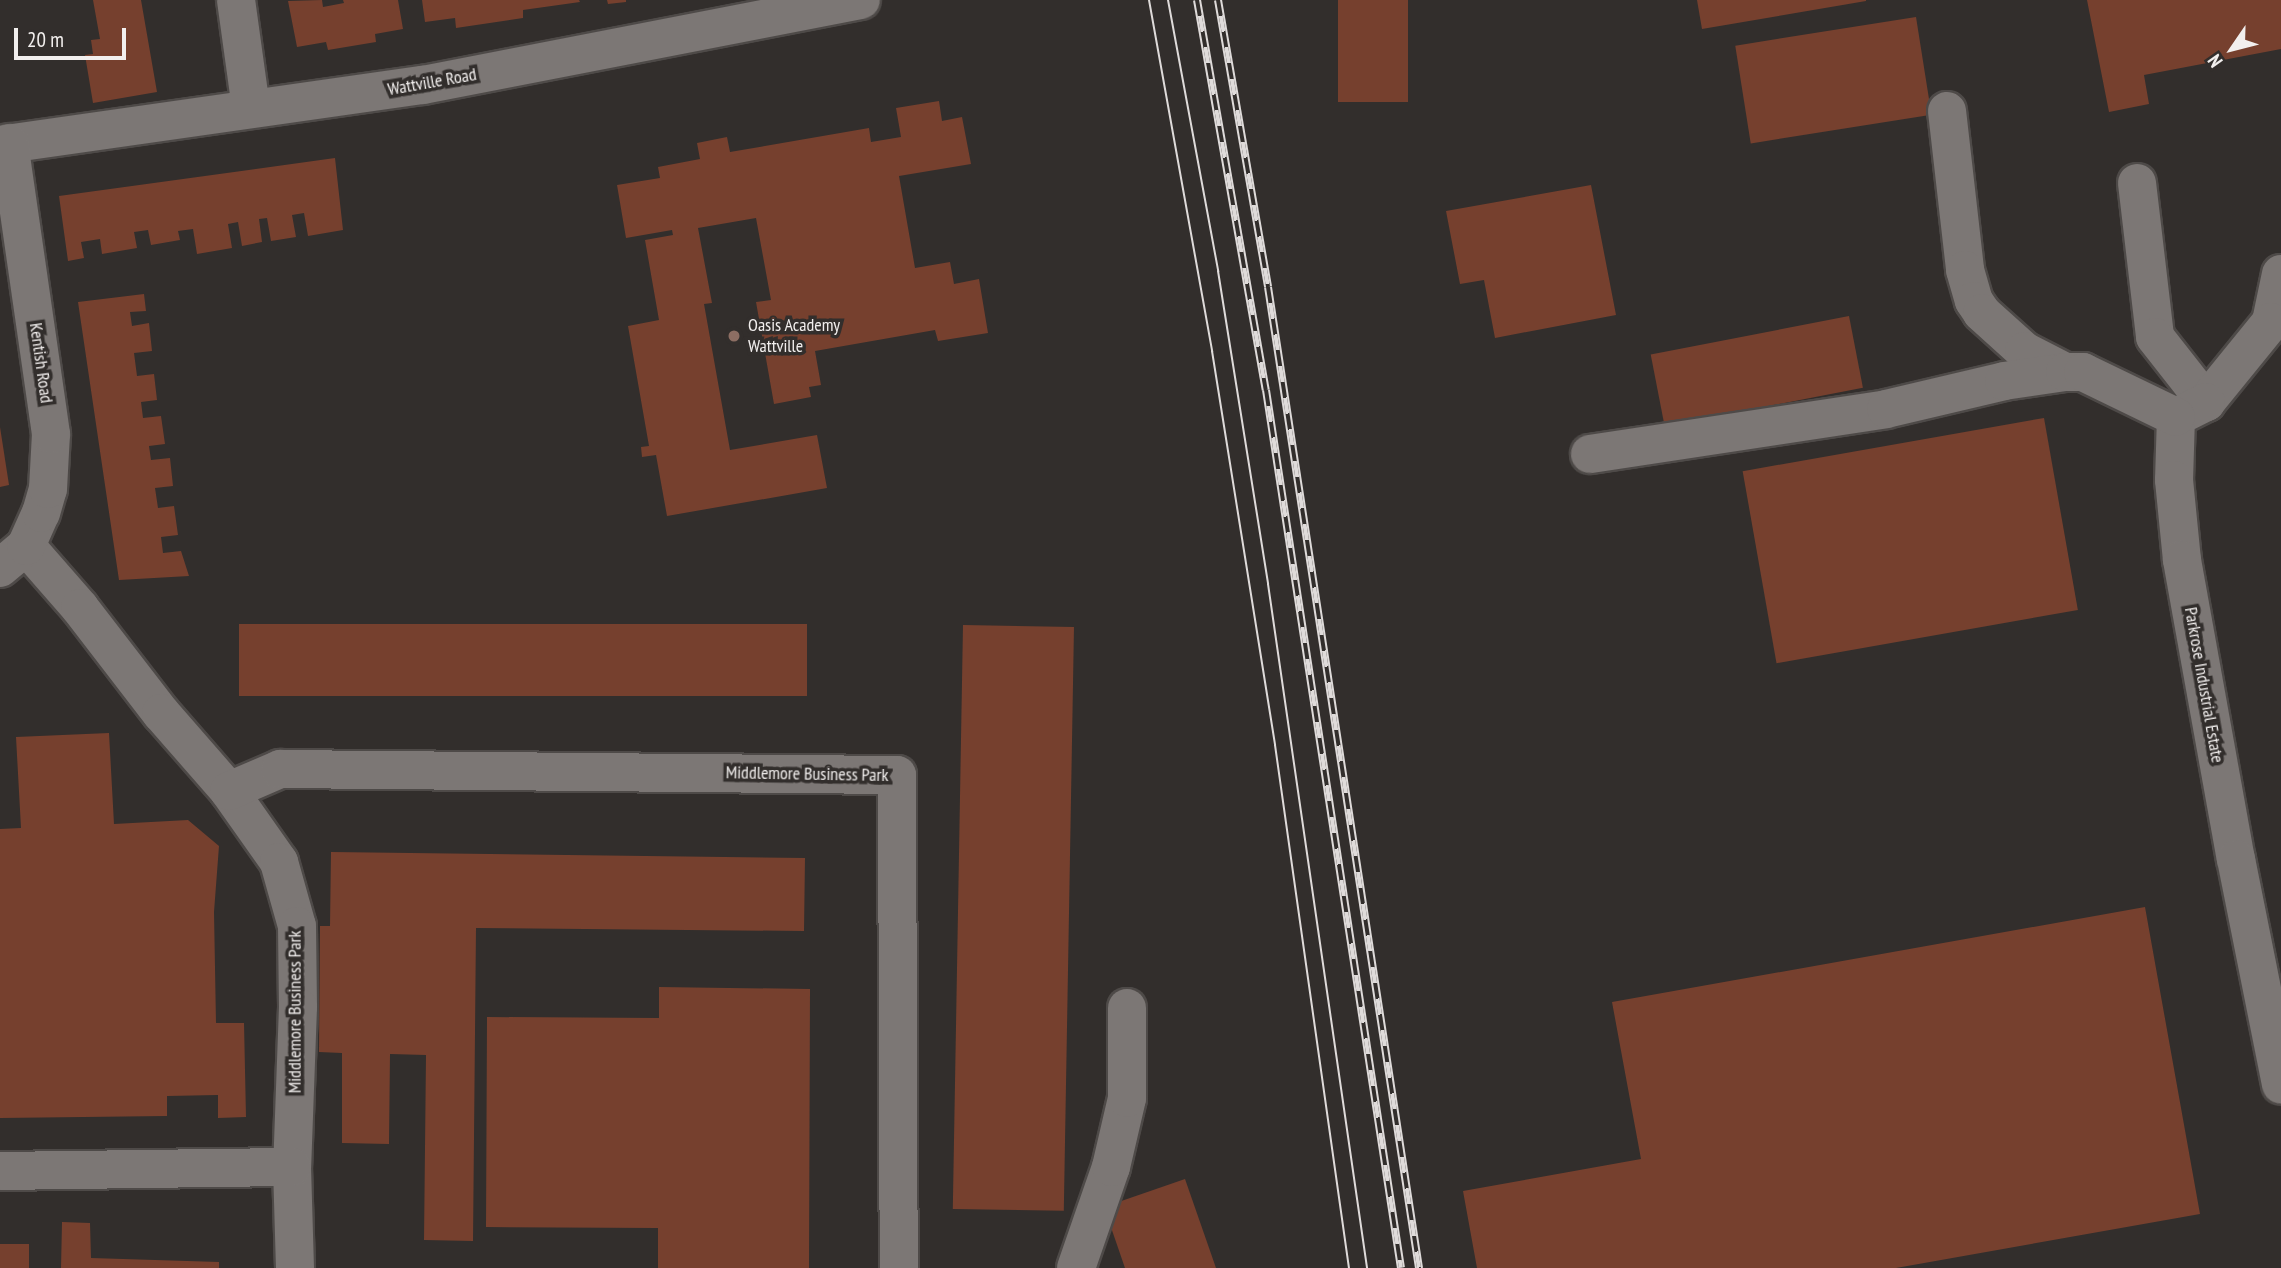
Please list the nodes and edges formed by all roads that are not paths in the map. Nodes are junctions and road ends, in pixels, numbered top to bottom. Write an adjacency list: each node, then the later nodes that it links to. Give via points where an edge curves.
1 (236, 0): 4 (street)
2 (861, 0): 3 (street, Wattville Road)
3 (814, 3): 4 (street, Wattville Road, via 424,85)
4 (251, 108): 6 (street, Wattville Road)
5 (1947, 111): 9 (street, via 1965,270 1975,301 2024,352)
6 (4, 144): 12 (street, Kentish Road, via 51,433 48,489)
7 (2137, 183): 10 (street, via 2155,337)
8 (2281, 274): 10 (street, via 2271,322)
9 (2065, 372): 10 (street, via 2083,372); 11 (street, via 2004,381 1886,410)
10 (2191, 409): 15 (street, Parkrose Industrial Estate, via 2174,480 2182,560)
11 (1590, 454)
12 (13, 557): 13 (street, Middlemore Business Park, via 80,608)
13 (229, 791): 16 (street, Middlemore Business Park, via 279,863 297,926 299,1007); 19 (street, Middlemore Business Park, via 280,769 897,775)
14 (1127, 1008): 20 (street, via 1127,1098 1111,1167)
15 (2281, 1086)
16 (292, 1167): 17 (street); 18 (street, Middlemore Business Park)
17 (0, 1171)
18 (295, 1268)
19 (899, 1268)
20 (1076, 1268)

